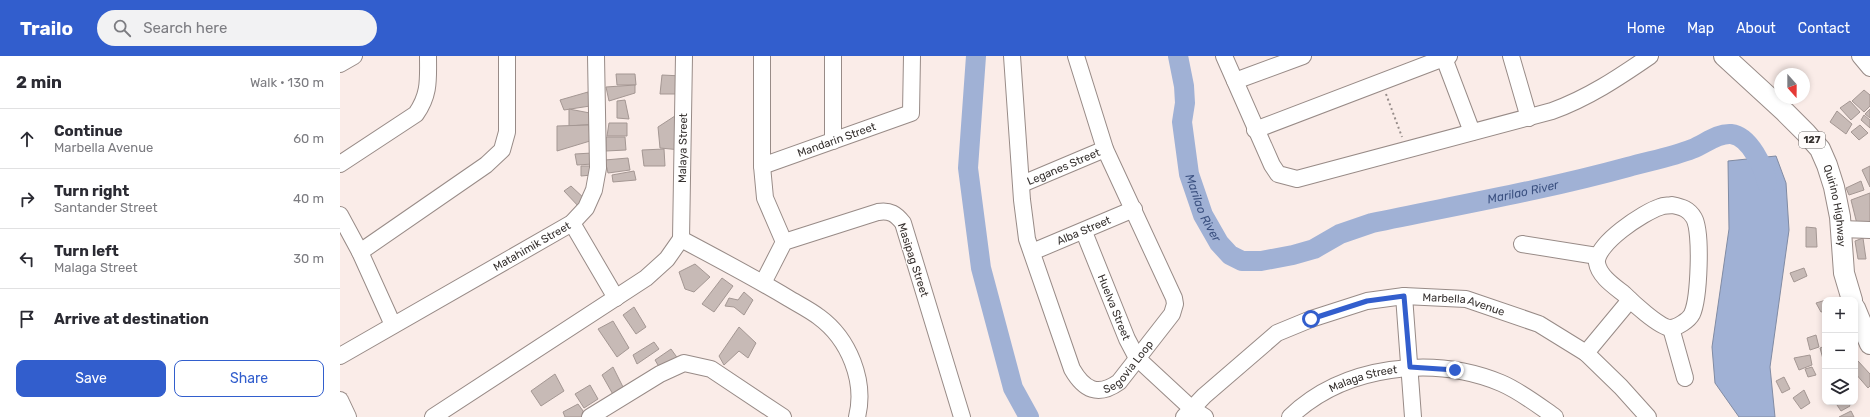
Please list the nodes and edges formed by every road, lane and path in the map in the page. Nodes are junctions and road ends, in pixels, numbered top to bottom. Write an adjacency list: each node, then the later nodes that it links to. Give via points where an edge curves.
1 (354, 56): 17 (street)
2 (428, 56): 26 (street, via 428,87 425,102 416,114)
3 (507, 56): 38 (street, via 507,132 502,150 486,165)
4 (596, 56): 31 (street, Matahimik Street, via 598,168 594,190 586,208)
5 (684, 56): 35 (street, Malaya Street)
6 (762, 56): 27 (street)
7 (833, 56): 23 (street)
8 (912, 56): 23 (street, Mandarin Street, via 911,113)
9 (1076, 56): 24 (street, Segovia Loop)
10 (1224, 56): 18 (street)
11 (1302, 56): 18 (street)
12 (1511, 56): 20 (street)
13 (1650, 56): 20 (street, via 1590,95 1570,105)
14 (1724, 56): 32 (main road, Quirino Highway / 127, via 1785,112 1820,149 1834,187)
15 (1012, 57): 28 (street, Segovia Loop)
16 (1446, 57): 19 (street); 22 (street)
17 (340, 64)
18 (1235, 82): 21 (street)
19 (1382, 82): 21 (street); 25 (path)
20 (1529, 118): 22 (street)
21 (1255, 130): 25 (street, via 1278,174 1297,179)
22 (1472, 132): 25 (street)
23 (833, 141): 27 (street, Mandarin Street)
24 (1106, 149): 28 (street, Leganes Street); 29 (street, Segovia Loop)
25 (1406, 149)
26 (340, 164)
27 (762, 166): 36 (street, via 765,198)
28 (1022, 184): 39 (street, Segovia Loop, via 1025,222)
29 (1134, 209): 34 (street, Alba Street); 52 (street, Segovia Loop, via 1175,304 1172,314)
30 (340, 215): 38 (street)
31 (572, 223): 44 (street); 47 (street, Matahimik Street)
32 (1841, 230): 33 (street); 43 (main road, Quirino Highway / 127, via 1844,273)
33 (1870, 230)
34 (1084, 232): 39 (street, Alba Street); 52 (street, Huelva Street)
35 (681, 239): 41 (street); 44 (street, via 667,259 646,278)
36 (784, 242): 41 (street); 62 (street, Masipag Street, via 878,212 887,211 897,215 903,223)
37 (1522, 244): 40 (street)
38 (360, 252): 47 (street)
39 (1032, 252): 52 (street, Segovia Loop, via 1072,369 1079,382 1095,390 1111,388 1119,382)
40 (1597, 256): 45 (street, via 1602,274); 48 (street, via 1611,238 1660,207 1683,207 1691,213 1699,232 1696,306 1691,316)
41 (763, 283): 61 (street, via 820,317 835,333 851,358 859,380 860,404)
42 (1404, 296): 50 (street, Marbella Avenue, via 1466,299 1498,309 1539,324); 53 (street); 56 (street, Marbella Avenue, via 1367,301 1277,333)
43 (1851, 297)
44 (616, 298): 58 (street)
45 (1630, 300): 48 (street, via 1664,326); 50 (street)
46 (1858, 315): 49 (main road)
47 (394, 325): 51 (street, Matahimik Street)
48 (1671, 328): 54 (street)
49 (1870, 344)
50 (1586, 354): 67 (street, Marbella Avenue)
51 (340, 356)
52 (1137, 358): 56 (street, Huelva Street)
53 (1410, 367): 64 (street, Malaga Street, via 1350,378 1300,408); 65 (street); 66 (street, Malaga Street, via 1455,370 1501,383)
54 (1685, 378)
55 (340, 400): 57 (street)
56 (1188, 412): 63 (street, Huelva Street)
57 (348, 417)
58 (433, 417)
59 (590, 417): 60 (street, via 660,374 684,363 711,369)
60 (783, 417)
61 (857, 417)
62 (962, 417)
63 (1205, 417)
64 (1290, 417)
65 (1413, 417)
66 (1555, 417)
67 (1648, 417)

